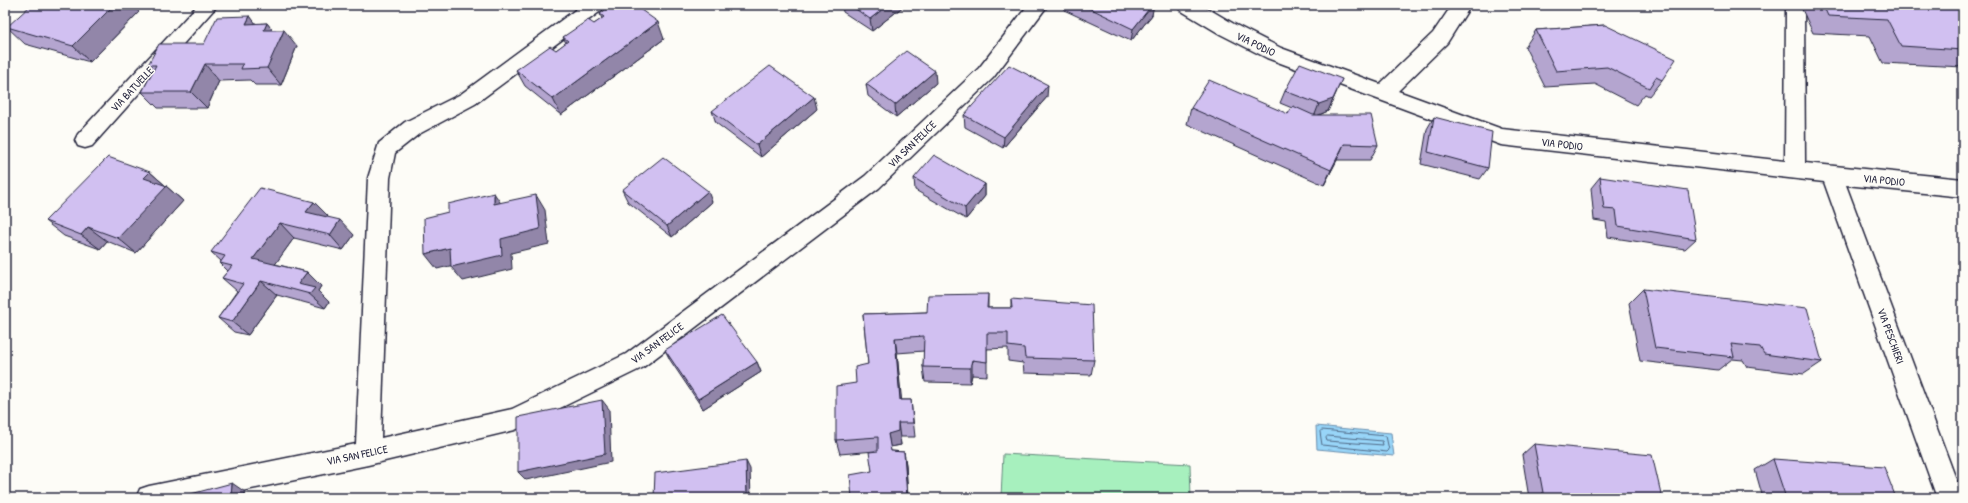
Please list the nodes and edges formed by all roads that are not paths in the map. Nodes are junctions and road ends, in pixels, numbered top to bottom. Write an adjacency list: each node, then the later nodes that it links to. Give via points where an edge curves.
1 (202, 5): 8 (street, VIA BATUELLE, via 208,6)
2 (595, 5): 12 (street, via 468,99 412,128 386,149 379,178)
3 (1039, 5): 12 (street, VIA SAN FELICE, via 986,73 872,182 634,361 515,419)
4 (1187, 5): 7 (street, VIA PODIO, via 1274,53)
5 (1462, 5): 7 (street, via 1440,38)
6 (1795, 5): 9 (street)
7 (1383, 93): 9 (street, VIA PODIO, via 1501,137)
8 (85, 140)
9 (1795, 170): 10 (street, VIA PODIO)
10 (1832, 174): 11 (street, VIA PODIO); 14 (street, VIA PESCHIERI)
11 (1963, 188)
12 (368, 453): 13 (street, VIA SAN FELICE)
13 (149, 498)
14 (1950, 498)

